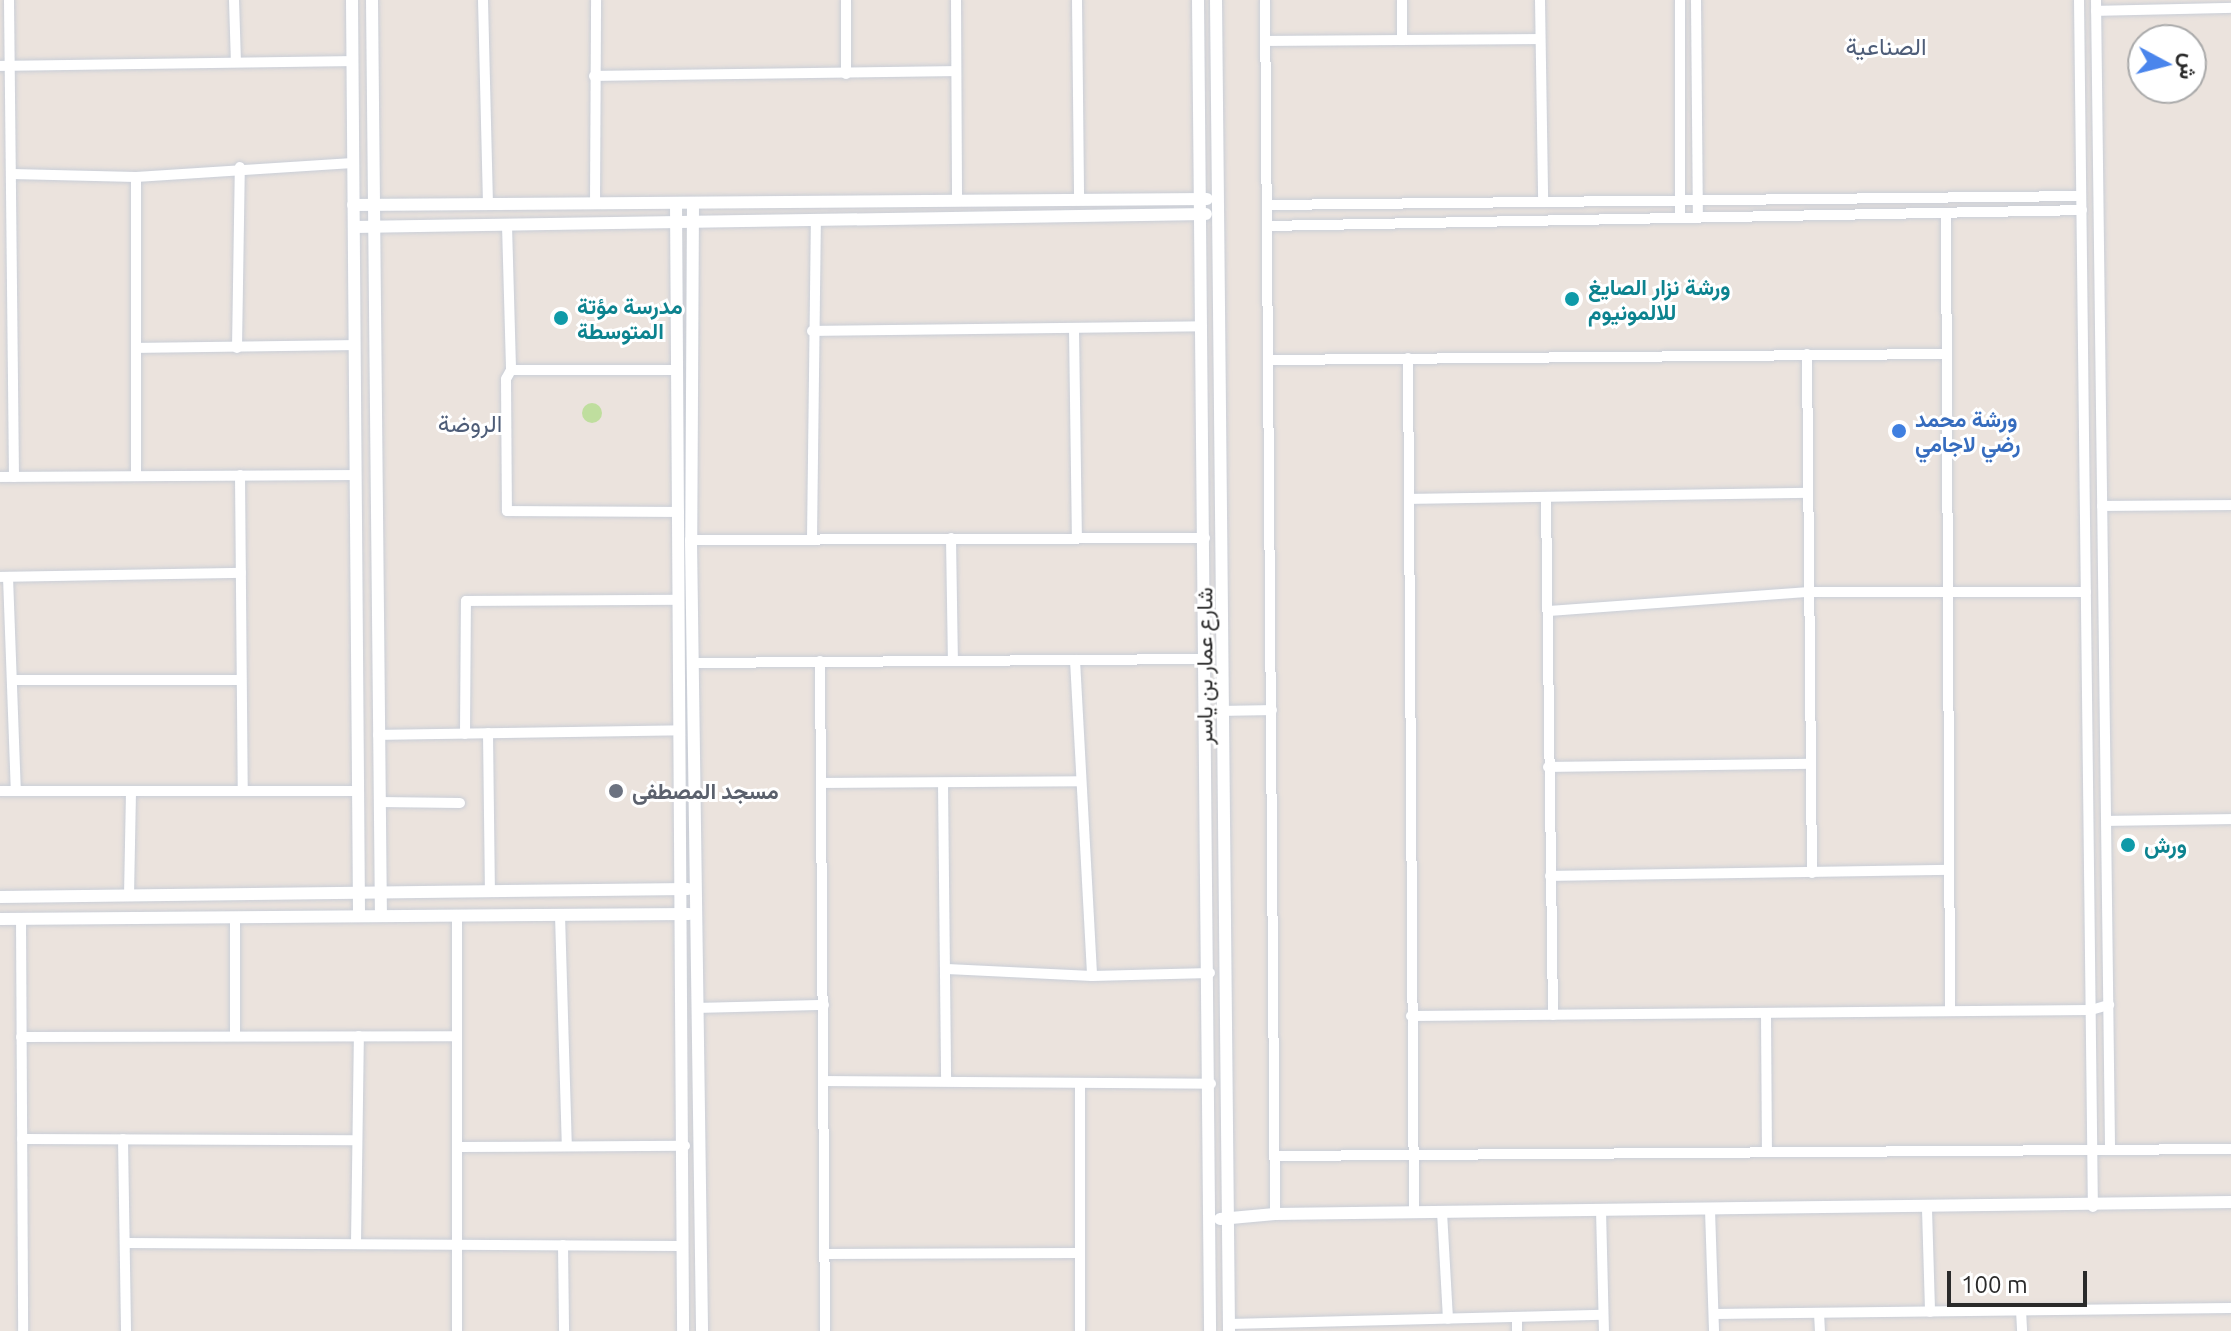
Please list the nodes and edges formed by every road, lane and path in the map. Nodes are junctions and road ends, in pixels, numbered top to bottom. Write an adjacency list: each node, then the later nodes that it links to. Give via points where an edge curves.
1 (9, 0): 25 (street)
2 (234, 0): 24 (street)
3 (352, 0): 23 (street)
4 (372, 0): 47 (street)
5 (483, 0): 44 (street)
6 (596, 0): 28 (street)
7 (846, 0): 27 (street)
8 (956, 0): 26 (street)
9 (1077, 0): 37 (street)
10 (1198, 0): 36 (street, شارع عمار بن ياسر)
11 (1216, 0): 35 (street, شارع عمار بن ياسر)
12 (1265, 0): 22 (street)
13 (1402, 0): 21 (street)
14 (1540, 0): 20 (street)
15 (1680, 0): 40 (street)
16 (1696, 0): 38 (street)
17 (2079, 0): 34 (street)
18 (2096, 5): 19 (street); 33 (street)
19 (2231, 8)
20 (1540, 39): 21 (street); 41 (street)
21 (1402, 40): 22 (street)
22 (1265, 41): 48 (street)
23 (352, 61): 24 (street); 29 (street)
24 (236, 62): 25 (street)
25 (6, 66): 31 (street)
26 (956, 71): 27 (street); 39 (street)
27 (846, 74): 28 (street)
28 (594, 76): 45 (street)
29 (353, 163): 30 (street); 46 (street)
30 (240, 167): 32 (street); 68 (street)
31 (12, 174): 32 (street); 79 (street)
32 (136, 177): 67 (street)
33 (2099, 188): 34 (street); 50 (street)
34 (2081, 196): 38 (street); 49 (street); 50 (street)
35 (1218, 198): 36 (street); 53 (street, شارع عمار بن ياسر)
36 (1201, 199): 37 (street); 52 (street, شارع عمار بن ياسر)
37 (1079, 200): 39 (street)
38 (1698, 200): 40 (street); 55 (street)
39 (957, 201): 43 (street)
40 (1680, 201): 41 (street); 54 (street)
41 (1543, 202): 48 (street)
42 (676, 203): 43 (street); 45 (street); 58 (street)
43 (693, 203): 57 (street)
44 (488, 204): 45 (street); 47 (street)
45 (595, 204)
46 (353, 205): 47 (street); 61 (street)
47 (374, 205): 62 (street)
48 (1267, 205): 60 (street)
49 (2082, 210): 51 (street); 95 (street)
50 (2099, 210): 84 (street)
51 (1946, 213): 55 (street); 70 (street)
52 (1201, 214): 53 (street); 56 (street); 63 (street, شارع عمار بن ياسر)
53 (1219, 214): 106 (street, شارع عمار بن ياسر)
54 (1680, 218): 55 (street); 60 (street)
55 (1698, 218)
56 (816, 221): 57 (street); 65 (street)
57 (693, 222): 58 (street); 90 (street)
58 (677, 223): 59 (street); 74 (street)
59 (507, 225): 62 (street); 73 (street)
60 (1267, 226): 72 (street)
61 (354, 227): 62 (street); 66 (street)
62 (375, 228): 110 (street)
63 (1202, 326): 64 (street); 88 (street, شارع عمار بن ياسر)
64 (1074, 329): 65 (street); 86 (street)
65 (812, 331): 89 (street)
66 (354, 345): 68 (street); 76 (street)
67 (136, 348): 68 (street); 77 (street)
68 (237, 348)
69 (1807, 354): 70 (street); 71 (street); 80 (street)
70 (1946, 354): 93 (street)
71 (1408, 358): 72 (street); 81 (street)
72 (1270, 360): 105 (street)
73 (511, 370): 74 (street); 85 (street, via 506,379 507,511)
74 (678, 370): 85 (street)
75 (240, 475): 76 (street); 77 (street); 91 (street)
76 (355, 475): 120 (street)
77 (136, 476): 79 (street)
78 (0, 477): 79 (street)
79 (14, 477)
80 (1806, 493): 82 (street); 94 (street)
81 (1409, 499): 82 (street); 153 (street)
82 (1546, 500): 97 (street)
83 (2231, 505): 84 (street)
84 (2102, 506): 124 (street)
85 (679, 512): 96 (street)
86 (1077, 537): 87 (street); 88 (street)
87 (951, 538): 89 (street); 101 (street)
88 (1205, 538): 98 (street, شارع عمار بن ياسر)
89 (812, 539): 90 (street)
90 (691, 540): 102 (street)
91 (241, 573): 92 (street); 104 (street)
92 (4, 577): 103 (street)
93 (1952, 590): 94 (street); 95 (street); 125 (street)
94 (1809, 592): 97 (street); 111 (street)
95 (2086, 592): 149 (street)
96 (679, 600): 107 (street); 109 (street, via 466,601)
97 (1549, 611): 112 (street)
98 (1202, 659): 99 (street); 145 (street, شارع عمار بن ياسر)
99 (1075, 660): 101 (street); 113 (street)
100 (820, 661): 101 (street); 102 (street); 114 (street)
101 (953, 661)
102 (693, 663): 129 (street)
103 (12, 680): 104 (street); 117 (street)
104 (241, 680): 119 (street)
105 (1272, 710): 106 (street); 172 (street)
106 (1222, 711): 183 (street, شارع عمار بن ياسر)
107 (680, 730): 108 (street); 128 (street)
108 (488, 733): 109 (street); 130 (street)
109 (465, 734): 110 (street)
110 (378, 735): 121 (street)
111 (1809, 764): 112 (street); 126 (street)
112 (1548, 767): 127 (street)
113 (1080, 781): 115 (street); 146 (street)
114 (822, 783): 115 (street); 147 (street)
115 (943, 783): 144 (street)
116 (0, 791): 117 (street)
117 (16, 791): 118 (street)
118 (131, 791): 119 (street); 133 (street)
119 (243, 791): 120 (street)
120 (357, 791): 132 (street)
121 (379, 802): 122 (street); 131 (street)
122 (460, 803)
123 (2231, 819): 124 (street)
124 (2107, 821): 149 (street)
125 (1948, 870): 126 (street); 150 (street)
126 (1812, 873): 127 (street)
127 (1550, 876): 151 (street)
128 (681, 889): 129 (street); 130 (street); 138 (street)
129 (699, 889): 135 (street)
130 (490, 892): 131 (street)
131 (380, 893): 132 (street); 140 (street)
132 (359, 894): 133 (street); 139 (street)
133 (129, 896): 134 (street)
134 (0, 897)
135 (700, 914): 138 (street); 148 (street)
136 (457, 915): 137 (street); 140 (street); 156 (street)
137 (560, 915): 138 (street); 165 (street)
138 (682, 915): 166 (street)
139 (359, 916): 140 (street); 141 (street)
140 (381, 916)
141 (235, 917): 142 (street); 154 (street)
142 (21, 918): 143 (street); 157 (street)
143 (0, 919)
144 (947, 969): 146 (street); 158 (street)
145 (1210, 973): 146 (street); 161 (street, شارع عمار بن ياسر)
146 (1092, 976)
147 (824, 1005): 148 (street); 159 (street)
148 (700, 1008): 206 (street)
149 (2102, 1008): 150 (street); 168 (street); 170 (street)
150 (1950, 1010): 152 (street)
151 (1553, 1015): 152 (street); 153 (street)
152 (1766, 1015): 171 (street)
153 (1411, 1016): 173 (street)
154 (235, 1036): 155 (street); 157 (street)
155 (359, 1036): 156 (street); 164 (street)
156 (457, 1036): 167 (street)
157 (21, 1037): 162 (street)
158 (946, 1080): 159 (street); 160 (street)
159 (825, 1081): 190 (street)
160 (1080, 1084): 161 (street); 189 (street)
161 (1211, 1084): 182 (street, شارع عمار بن ياسر)
162 (22, 1139): 163 (street); 201 (street)
163 (123, 1139): 164 (street); 184 (street)
164 (357, 1140): 185 (street)
165 (567, 1145): 166 (street); 167 (street)
166 (685, 1146): 188 (street)
167 (457, 1147): 186 (street)
168 (2110, 1149): 169 (street); 170 (street)
169 (2231, 1149)
170 (2092, 1150): 171 (street); 175 (street)
171 (1767, 1152): 173 (street)
172 (1274, 1156): 173 (street); 181 (street)
173 (1413, 1157): 180 (street)
174 (2231, 1202): 175 (street)
175 (2093, 1207): 176 (street)
176 (1927, 1209): 178 (street); 193 (street)
177 (1601, 1210): 178 (street); 179 (street); 196 (street)
178 (1710, 1210): 195 (street)
179 (1442, 1212): 180 (street); 198 (street)
180 (1414, 1213): 181 (street)
181 (1275, 1214): 183 (street)
182 (1209, 1219): 183 (street); 209 (street, شارع عمار بن ياسر)
183 (1228, 1219): 200 (street, شارع عمار بن ياسر)
184 (126, 1243): 185 (street); 202 (street)
185 (356, 1243): 186 (street)
186 (457, 1243): 187 (street); 203 (street)
187 (563, 1245): 188 (street); 204 (street)
188 (682, 1246): 205 (street)
189 (1080, 1253): 190 (street); 208 (street)
190 (824, 1254): 207 (street)
191 (2231, 1308): 192 (street)
192 (2021, 1310): 193 (street); 214 (street)
193 (1930, 1312): 194 (street)
194 (1819, 1313): 195 (street); 213 (street)
195 (1714, 1314): 212 (street)
196 (1603, 1315): 197 (street); 211 (street)
197 (1517, 1317): 198 (street); 210 (street)
198 (1448, 1319): 199 (street)
199 (1331, 1326): 200 (street)
200 (1229, 1328)
201 (23, 1331)
202 (126, 1331)
203 (457, 1331)
204 (564, 1331)
205 (683, 1331)
206 (702, 1331)
207 (825, 1331)
208 (1080, 1331)
209 (1210, 1331)
210 (1517, 1331)
211 (1604, 1331)
212 (1714, 1331)
213 (1820, 1331)
214 (2022, 1331)

